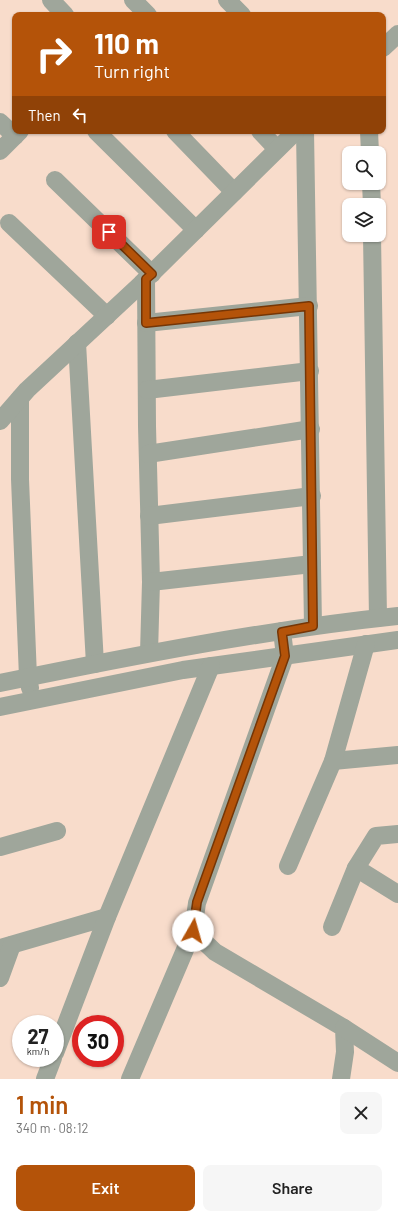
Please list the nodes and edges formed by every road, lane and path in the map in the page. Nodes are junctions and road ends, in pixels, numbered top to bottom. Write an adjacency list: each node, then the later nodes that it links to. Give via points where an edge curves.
1 (51, 0): 4 (street)
2 (133, 0): 5 (street)
3 (228, 0): 6 (street)
4 (62, 12)
5 (145, 12)
6 (239, 12)
7 (398, 34): 8 (street)
8 (386, 45)
9 (0, 122): 10 (street)
10 (12, 130)
11 (18, 134): 20 (street)
12 (99, 134): 24 (street)
13 (178, 134): 22 (street)
14 (263, 134): 19 (street)
15 (293, 134): 19 (street)
16 (305, 134): 27 (street)
17 (369, 134): 18 (street)
18 (370, 146)
19 (277, 149): 22 (street)
20 (0, 152)
21 (55, 180): 26 (street)
22 (234, 192): 24 (street)
23 (9, 223): 28 (street)
24 (196, 230): 26 (street)
25 (372, 242): 42 (street)
26 (149, 277): 28 (street); 29 (street)
27 (309, 306): 29 (street); 31 (street)
28 (107, 316): 30 (street)
29 (146, 323): 32 (street)
30 (77, 343): 33 (street); 49 (street)
31 (310, 371): 32 (street); 35 (street)
32 (147, 390): 36 (street)
33 (20, 398): 34 (street); 51 (street, via 20,479)
34 (0, 420)
35 (311, 429): 36 (street); 37 (street)
36 (148, 454): 38 (street)
37 (312, 496): 38 (street); 39 (street)
38 (150, 516): 40 (street)
39 (312, 564): 40 (street); 43 (street)
40 (151, 582): 47 (street)
41 (398, 616): 42 (street)
42 (378, 618): 43 (street)
43 (313, 626): 44 (street)
44 (282, 632): 47 (street); 48 (street)
45 (398, 640): 46 (street)
46 (366, 644): 48 (street); 56 (street)
47 (149, 653): 49 (street)
48 (285, 656): 50 (street); 65 (street, via 197,902)
49 (95, 664): 51 (street)
50 (212, 666): 53 (street); 63 (street)
51 (28, 677): 52 (street); 53 (street)
52 (0, 683)
53 (33, 701): 54 (street)
54 (0, 707)
55 (398, 755): 56 (street)
56 (333, 761): 60 (street)
57 (57, 831): 59 (street)
58 (398, 834): 61 (street, via 376,836)
59 (0, 848)
60 (288, 866)
61 (356, 868): 62 (street); 64 (street)
62 (398, 894)
63 (107, 917): 66 (street); 69 (street)
64 (332, 927)
65 (193, 931): 68 (street, via 215,952); 73 (street)
66 (6, 946): 67 (street)
67 (0, 978)
68 (344, 1028): 70 (street); 74 (street, via 345,1052)
69 (64, 1029)
70 (398, 1063)
71 (50, 1067): 72 (street)
72 (45, 1079)
73 (130, 1079)
74 (341, 1079)

